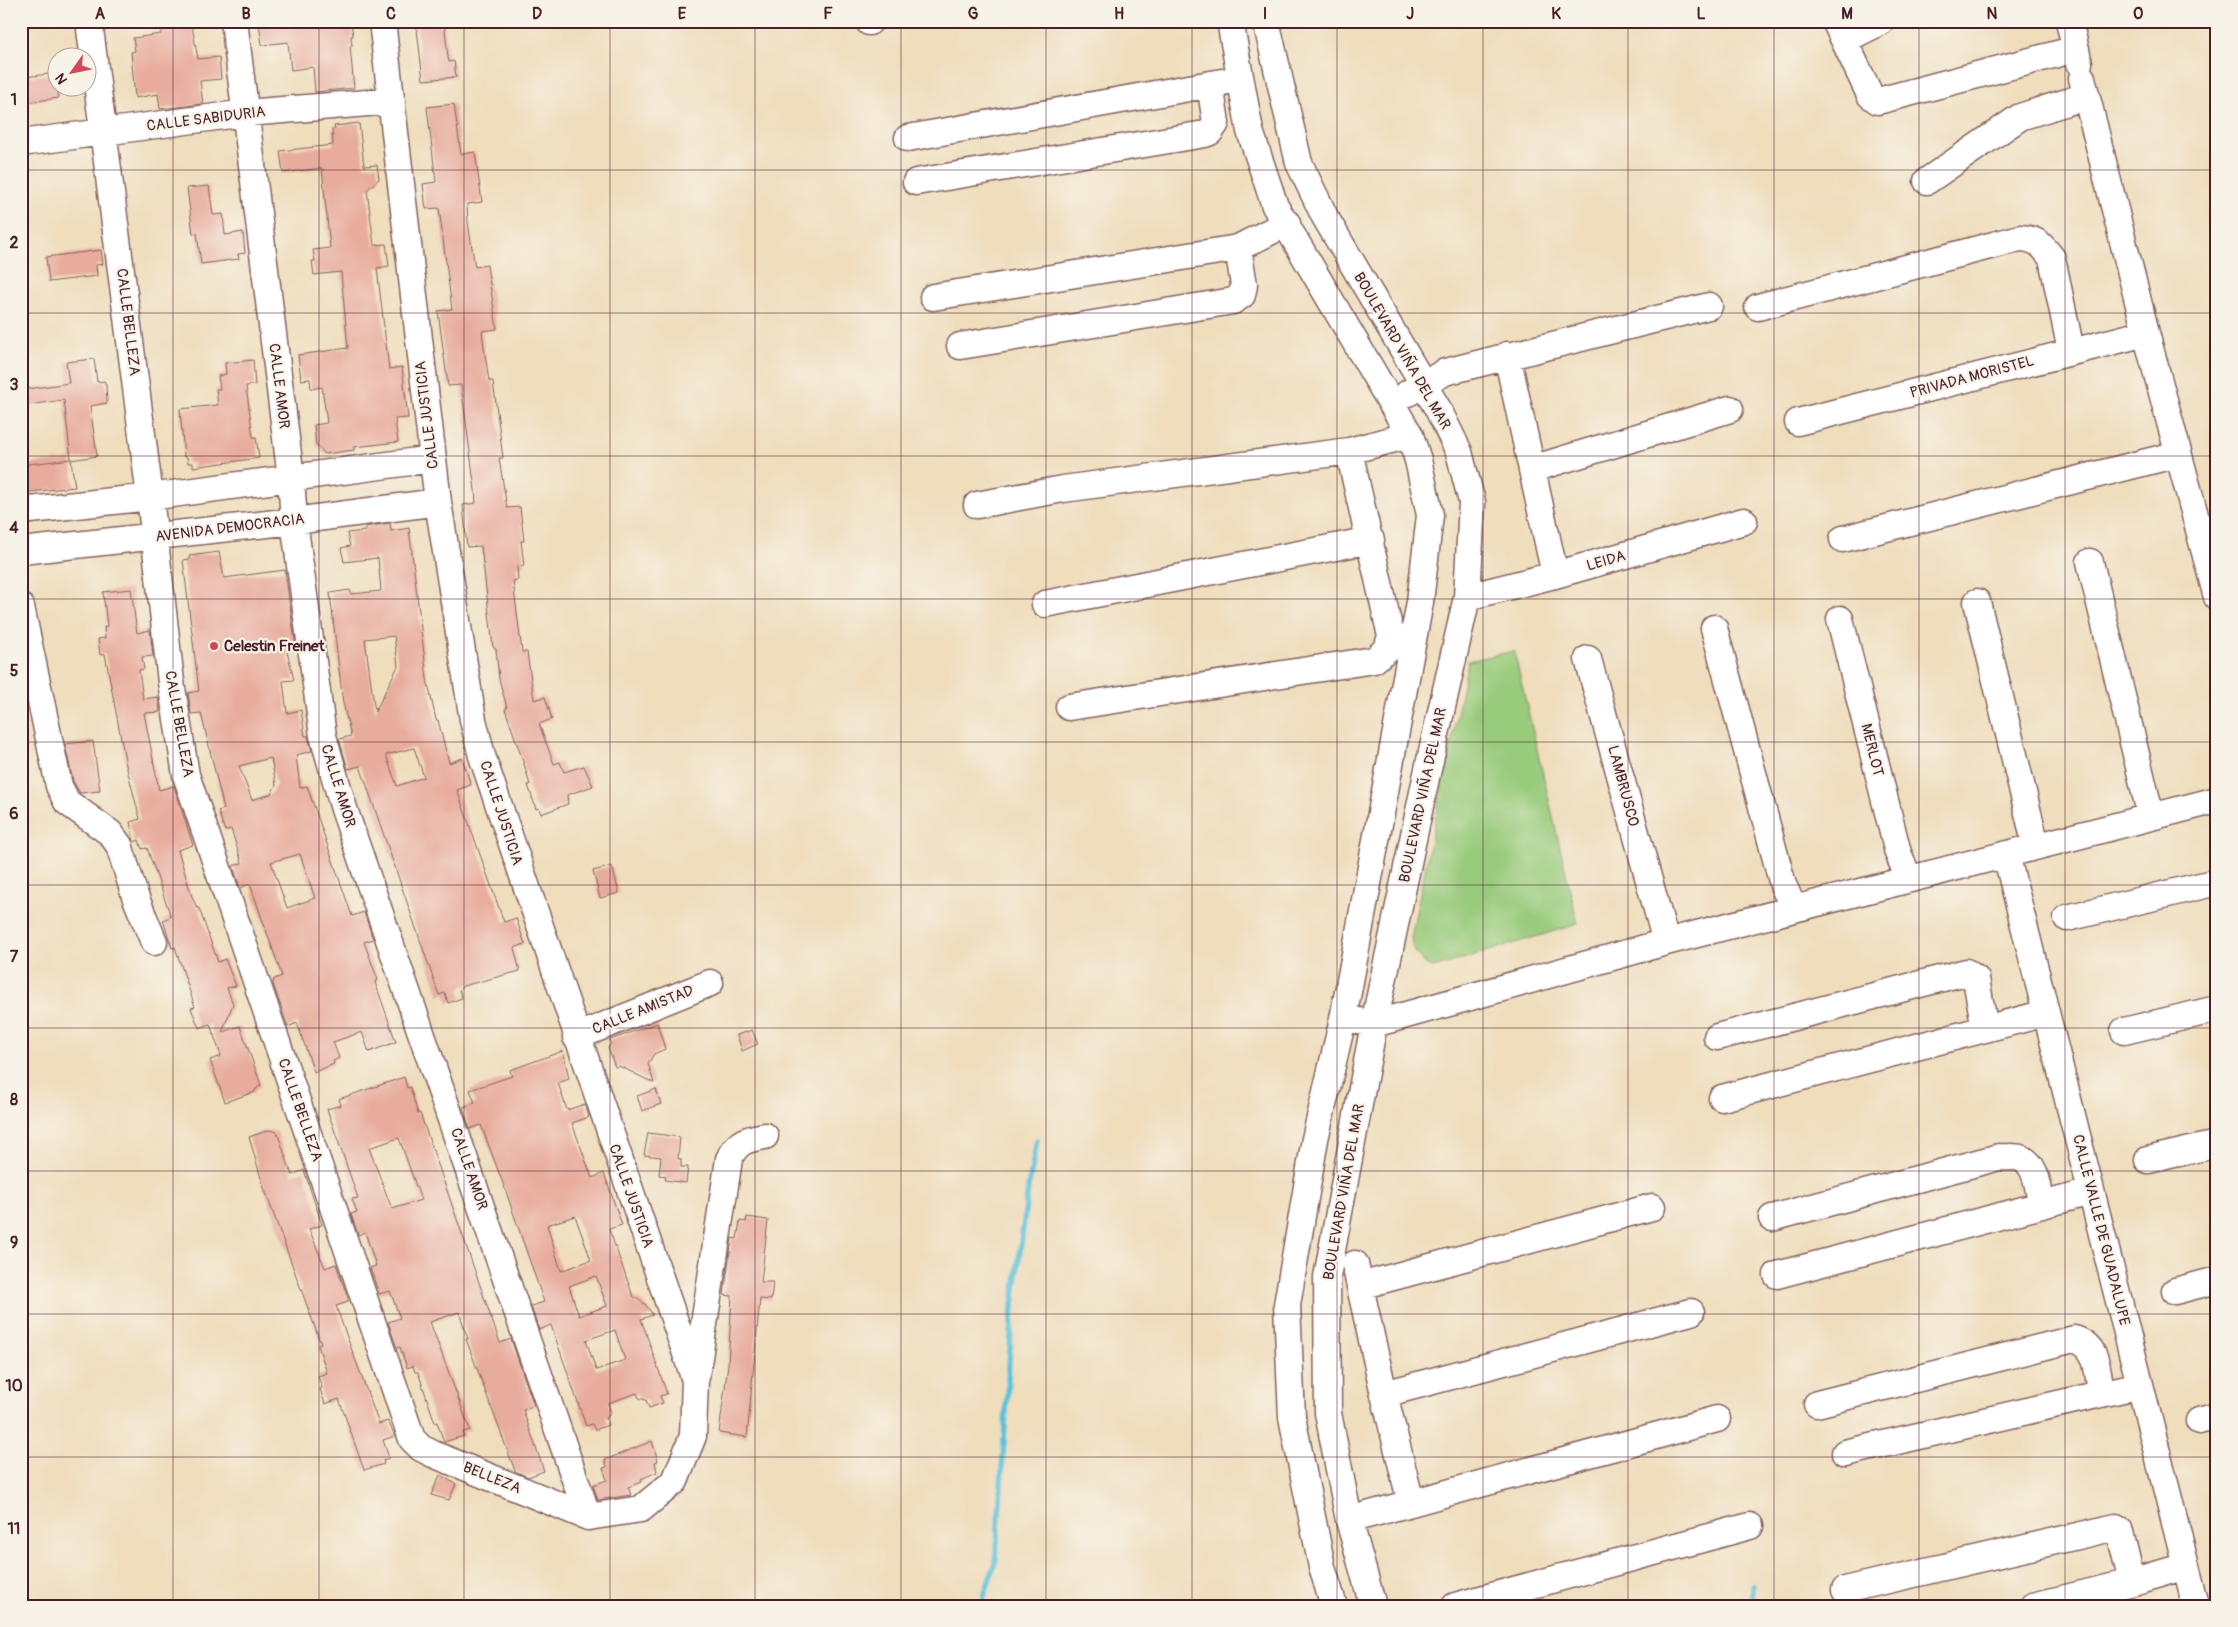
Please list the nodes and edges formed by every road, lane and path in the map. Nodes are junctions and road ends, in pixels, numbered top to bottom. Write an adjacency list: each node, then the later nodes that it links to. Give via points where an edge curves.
1 (89, 21): 14 (street, CALLE BELLEZA)
2 (234, 21): 13 (street, CALLE AMOR)
3 (382, 21): 12 (street, CALLE JUSTICIA)
4 (1230, 21): 10 (street)
5 (1266, 21): 28 (street, BOULEVARD VIÑA DEL MAR, via 1299,163 1334,234)
6 (1882, 21): 8 (street)
7 (2069, 21): 9 (street)
8 (1840, 31): 9 (street, via 1870,95 1878,101)
9 (2081, 71): 17 (street); 24 (street)
10 (1240, 79): 11 (street); 19 (street, via 1262,173 1275,206)
11 (1210, 84): 15 (street); 18 (street, via 1216,123 1210,132)
12 (392, 101): 13 (street, CALLE SABIDURIA); 35 (street, CALLE JUSTICIA)
13 (246, 113): 14 (street, CALLE SABIDURIA); 37 (street, CALLE AMOR)
14 (103, 131): 16 (street, CALLE SABIDURIA); 38 (street, CALLE BELLEZA)
15 (908, 138)
16 (21, 142)
17 (1927, 181)
18 (916, 182)
19 (1287, 223): 20 (street); 29 (street)
20 (1238, 248): 21 (street); 25 (street, via 1244,285 1242,295 1233,301)
21 (933, 298)
22 (1709, 306): 27 (street)
23 (1758, 308): 26 (street, via 2020,238 2033,238 2052,258)
24 (2146, 333): 26 (street, PRIVADA MORISTEL); 34 (street)
25 (960, 346)
26 (2071, 351): 31 (street, PRIVADA MORISTEL)
27 (1507, 355): 28 (street, via 1445,372); 36 (street)
28 (1424, 384): 29 (street); 50 (street, BOULEVARD VIÑA DEL MAR, via 1459,452 1472,502)
29 (1392, 403): 32 (street)
30 (1730, 409): 36 (street)
31 (1798, 422)
32 (1410, 435): 33 (street); 72 (street, via 1430,516 1420,602)
33 (1349, 451): 40 (street, via 1063,489); 46 (street)
34 (2178, 454): 45 (street); 51 (street)
35 (432, 459): 37 (street); 39 (street, CALLE JUSTICIA)
36 (1532, 469): 49 (street)
37 (291, 478): 38 (street); 42 (street, CALLE AMOR)
38 (150, 497): 41 (street); 44 (street, CALLE BELLEZA)
39 (438, 502): 42 (street, AVENIDA DEMOCRACIA); 76 (street, CALLE JUSTICIA, via 473,720 482,756)
40 (977, 505)
41 (21, 511)
42 (294, 521): 44 (street, AVENIDA DEMOCRACIA); 99 (street, CALLE AMOR, via 323,736 344,809)
43 (1744, 522): 49 (street, LEIDA)
44 (154, 537): 47 (street, AVENIDA DEMOCRACIA); 96 (street, CALLE BELLEZA, via 186,775)
45 (1844, 539)
46 (1371, 540): 53 (street); 58 (street, via 1391,636 1387,649 1374,660)
47 (21, 552)
48 (2090, 562): 60 (street)
49 (1555, 576): 50 (street, LEIDA)
50 (1467, 597): 73 (street, BOULEVARD VIÑA DEL MAR)
51 (2217, 597)
52 (1977, 602): 61 (street)
53 (1045, 604)
54 (21, 607): 67 (street, via 59,786 67,802 110,833 119,845)
55 (1840, 619): 63 (street, MERLOT, via 1898,853)
56 (1714, 628): 65 (street, via 1783,885)
57 (1588, 659): 68 (street, LAMBRUSCO)
58 (1069, 707)
59 (2217, 800): 60 (street)
60 (2151, 817): 61 (street)
61 (2036, 846): 62 (street)
62 (2006, 854): 63 (street); 71 (street, CALLE VALLE DE GUADALUPE)
63 (1909, 879): 65 (street)
64 (2217, 882): 66 (street)
65 (1794, 908): 68 (street)
66 (2067, 918)
67 (154, 942)
68 (1666, 942): 73 (street)
69 (710, 983): 76 (street, CALLE AMISTAD)
70 (2217, 1010): 75 (street)
71 (2046, 1013): 74 (street); 82 (street, CALLE VALLE DE GUADALUPE)
72 (1343, 1019): 73 (street); 105 (street, via 1315,1140 1287,1305 1292,1417 1322,1567)
73 (1374, 1024): 100 (street, BOULEVARD VIÑA DEL MAR, via 1327,1276 1328,1413)
74 (1985, 1029): 77 (street, via 1976,979 1966,972); 78 (street)
75 (2124, 1031)
76 (576, 1037): 90 (street, CALLE JUSTICIA)
77 (1717, 1037)
78 (1722, 1098)
79 (765, 1136): 90 (street, via 743,1140 729,1159)
80 (2217, 1144): 81 (street)
81 (2148, 1160)
82 (2091, 1192): 83 (street); 91 (street, CALLE VALLE DE GUADALUPE)
83 (2041, 1205): 85 (street, via 2038,1181 2029,1164 2020,1158 1999,1158); 86 (street)
84 (1652, 1207): 93 (street, via 1357,1275)
85 (1772, 1218)
86 (1777, 1275)
87 (2217, 1280): 88 (street)
88 (2175, 1292)
89 (1691, 1312): 93 (street)
90 (696, 1380): 99 (street, CALLE JUSTICIA, via 693,1436 675,1481 641,1509)
91 (2140, 1385): 92 (street); 102 (street, CALLE VALLE DE GUADALUPE)
92 (2101, 1392): 94 (street, via 2094,1354 2085,1342 2074,1339); 97 (street)
93 (1384, 1394): 98 (street)
94 (1818, 1404)
95 (1717, 1418): 98 (street)
96 (406, 1426): 99 (street, BELLEZA, via 421,1448)
97 (1845, 1453)
98 (1411, 1502): 100 (street)
99 (588, 1518)
100 (1349, 1520): 106 (street, BOULEVARD VIÑA DEL MAR)
101 (1750, 1526): 107 (street)
102 (2186, 1566): 103 (street); 109 (street, CALLE VALLE DE GUADALUPE)
103 (2132, 1582): 104 (street, via 2116,1527); 108 (street)
104 (1845, 1590)
105 (1334, 1606)
106 (1373, 1606)
107 (1455, 1606)
108 (2033, 1606)
109 (2196, 1606)

